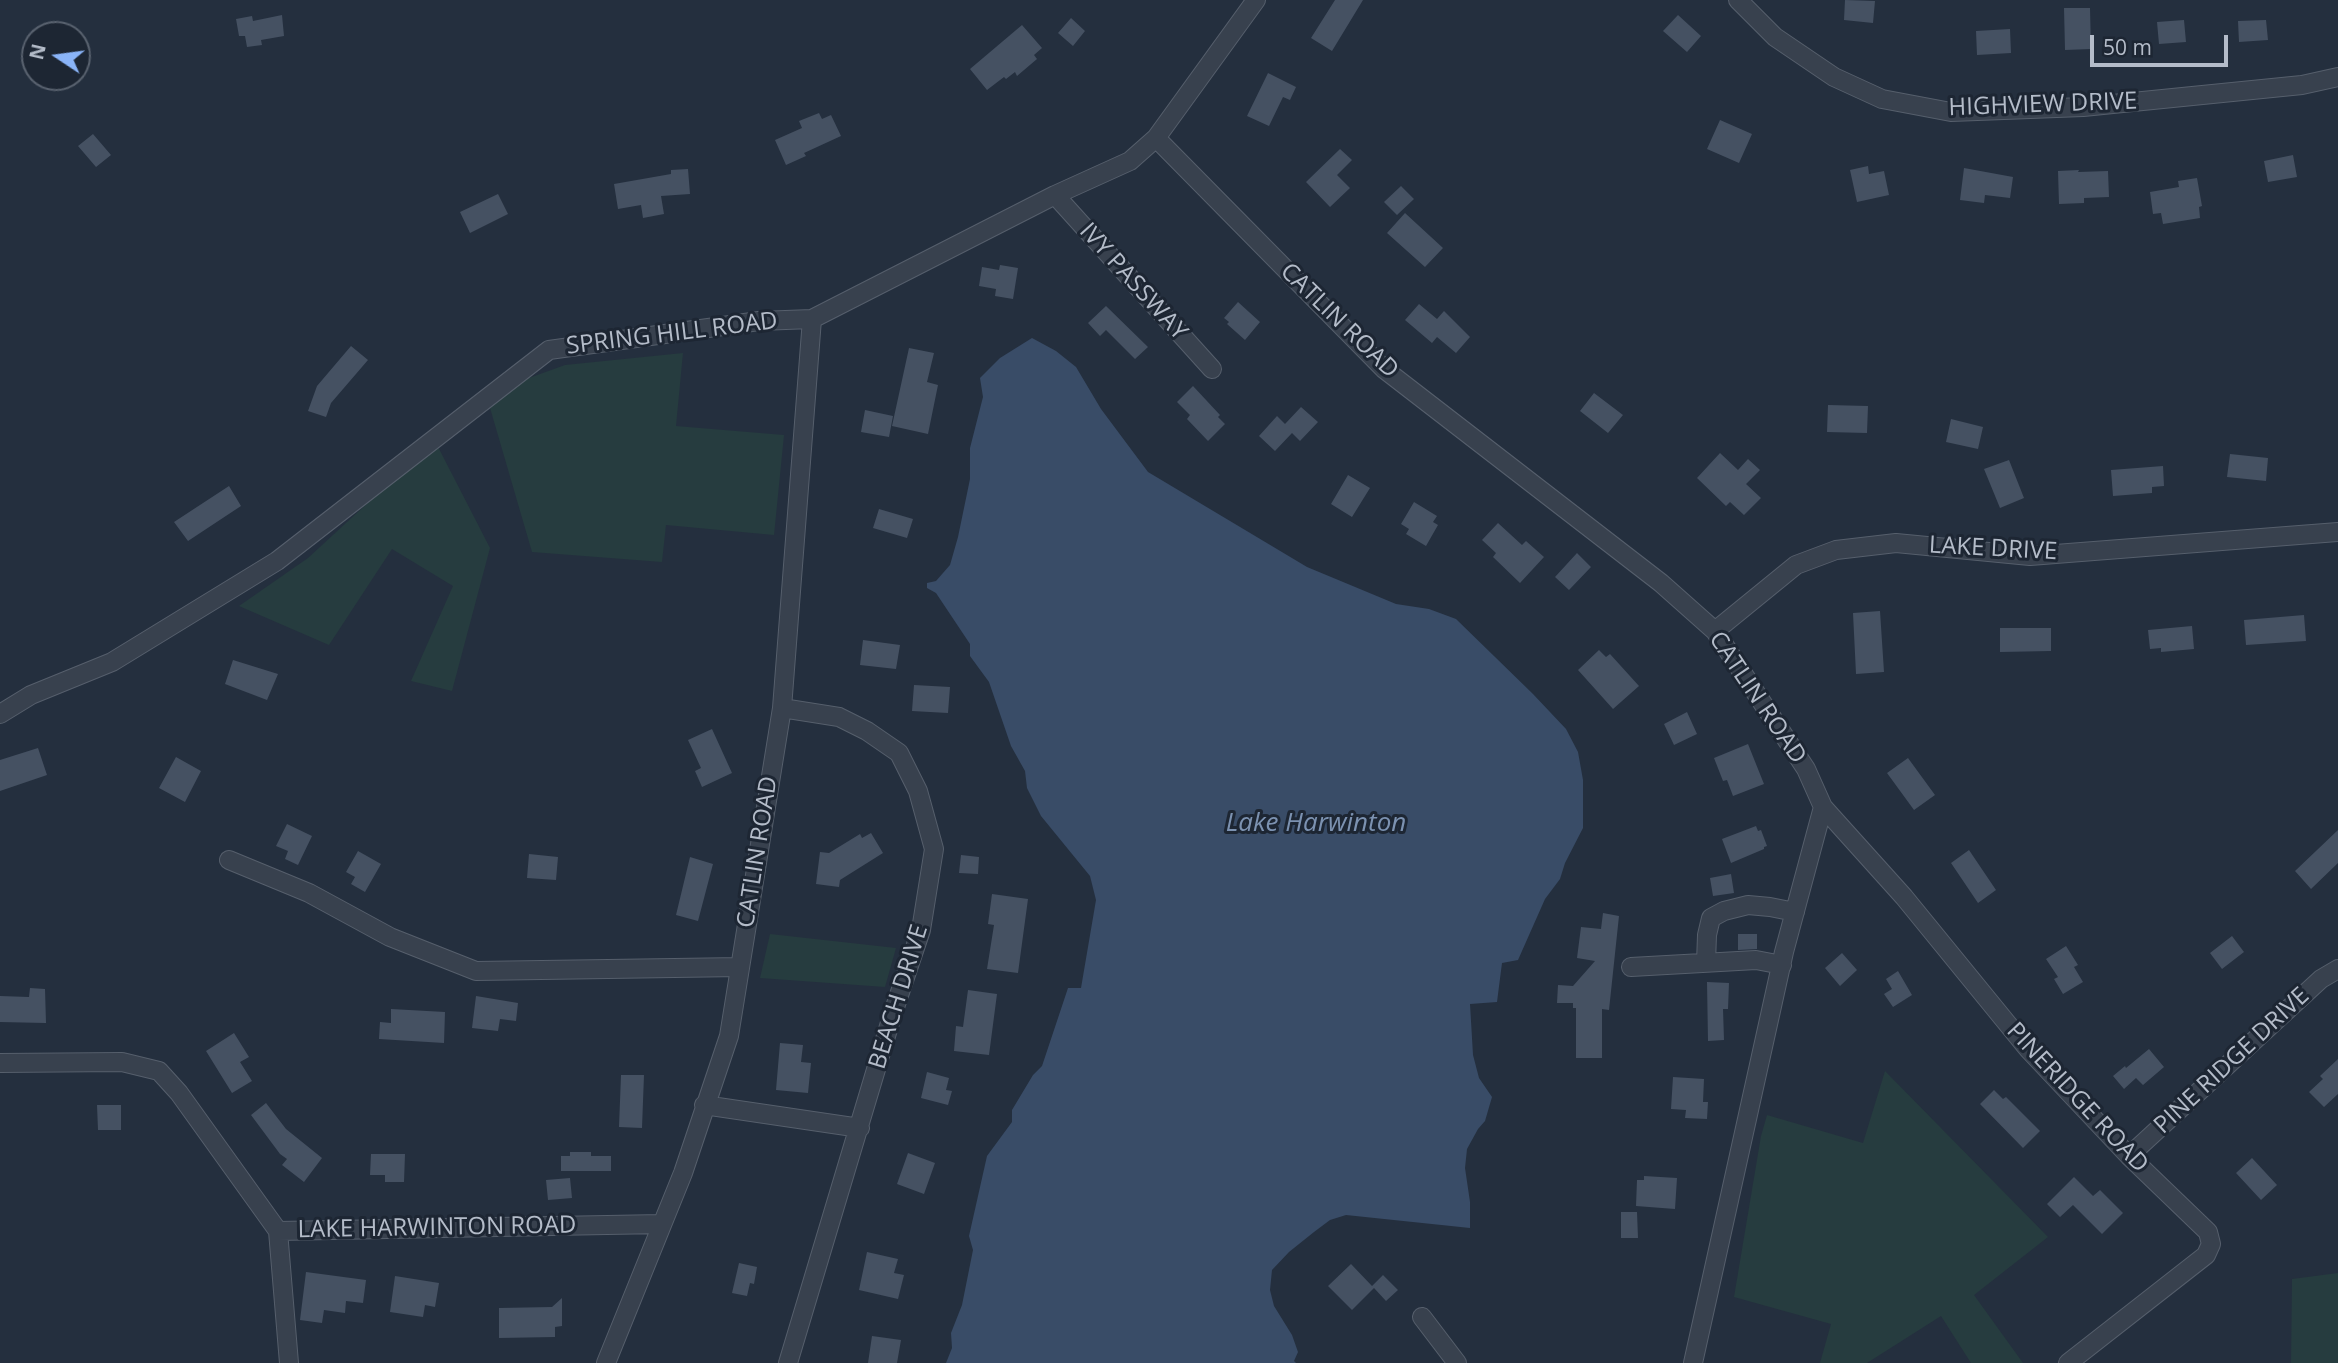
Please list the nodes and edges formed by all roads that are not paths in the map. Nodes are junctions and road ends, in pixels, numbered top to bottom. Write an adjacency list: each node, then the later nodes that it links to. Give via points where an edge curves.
1 (1256, 0): 4 (street, SPRING HILL ROAD)
2 (1738, 0): 3 (street, HIGHVIEW DRIVE, via 1775,37 1833,76 1882,99 1951,111 2083,107 2302,85)
3 (2338, 77)
4 (1156, 138): 5 (street, SPRING HILL ROAD, via 1130,161); 9 (street, CATLIN ROAD, via 1384,369 1661,583)
5 (1055, 195): 6 (street, SPRING HILL ROAD); 7 (street, IVY PASSWAY)
6 (812, 319): 10 (street, CATLIN ROAD); 11 (street, SPRING HILL ROAD, via 760,321 549,350 277,561 112,662 31,695)
7 (1212, 369)
8 (2338, 533): 9 (street, LAKE DRIVE, via 2030,556 1896,543 1836,550 1796,565)
9 (1715, 631): 12 (street, CATLIN ROAD, via 1806,769)
10 (782, 708): 17 (street, CATLIN ROAD); 22 (street, BEACH DRIVE, via 839,717 899,753 918,791 934,849 921,930)
11 (0, 714)
12 (1823, 807): 14 (street); 23 (street, PINERIDGE ROAD, via 1904,897 2028,1049)
13 (229, 860): 17 (street, via 309,893 390,937 476,971)
14 (1795, 912): 15 (street, via 1748,905 1711,918); 16 (street)
15 (1706, 963): 16 (street, via 1756,960); 18 (street)
16 (1782, 965): 31 (street)
17 (740, 967): 21 (street, CATLIN ROAD, via 729,1036)
18 (1631, 967)
19 (2338, 969): 23 (street, PINE RIDGE DRIVE, via 2311,988)
20 (0, 1063): 25 (street, LAKE HARWINTON ROAD, via 122,1062 159,1071)
21 (704, 1105): 22 (street); 24 (street, CATLIN ROAD)
22 (860, 1128): 29 (street, BEACH DRIVE)
23 (2129, 1156): 32 (street, PINERIDGE ROAD, via 2208,1232 2211,1244 2206,1255)
24 (662, 1224): 25 (street, LAKE HARWINTON ROAD); 28 (street, CATLIN ROAD)
25 (278, 1231): 27 (street)
26 (1422, 1317): 30 (street)
27 (289, 1363)
28 (606, 1363)
29 (788, 1363)
30 (1457, 1363)
31 (1693, 1363)
32 (2068, 1363)

